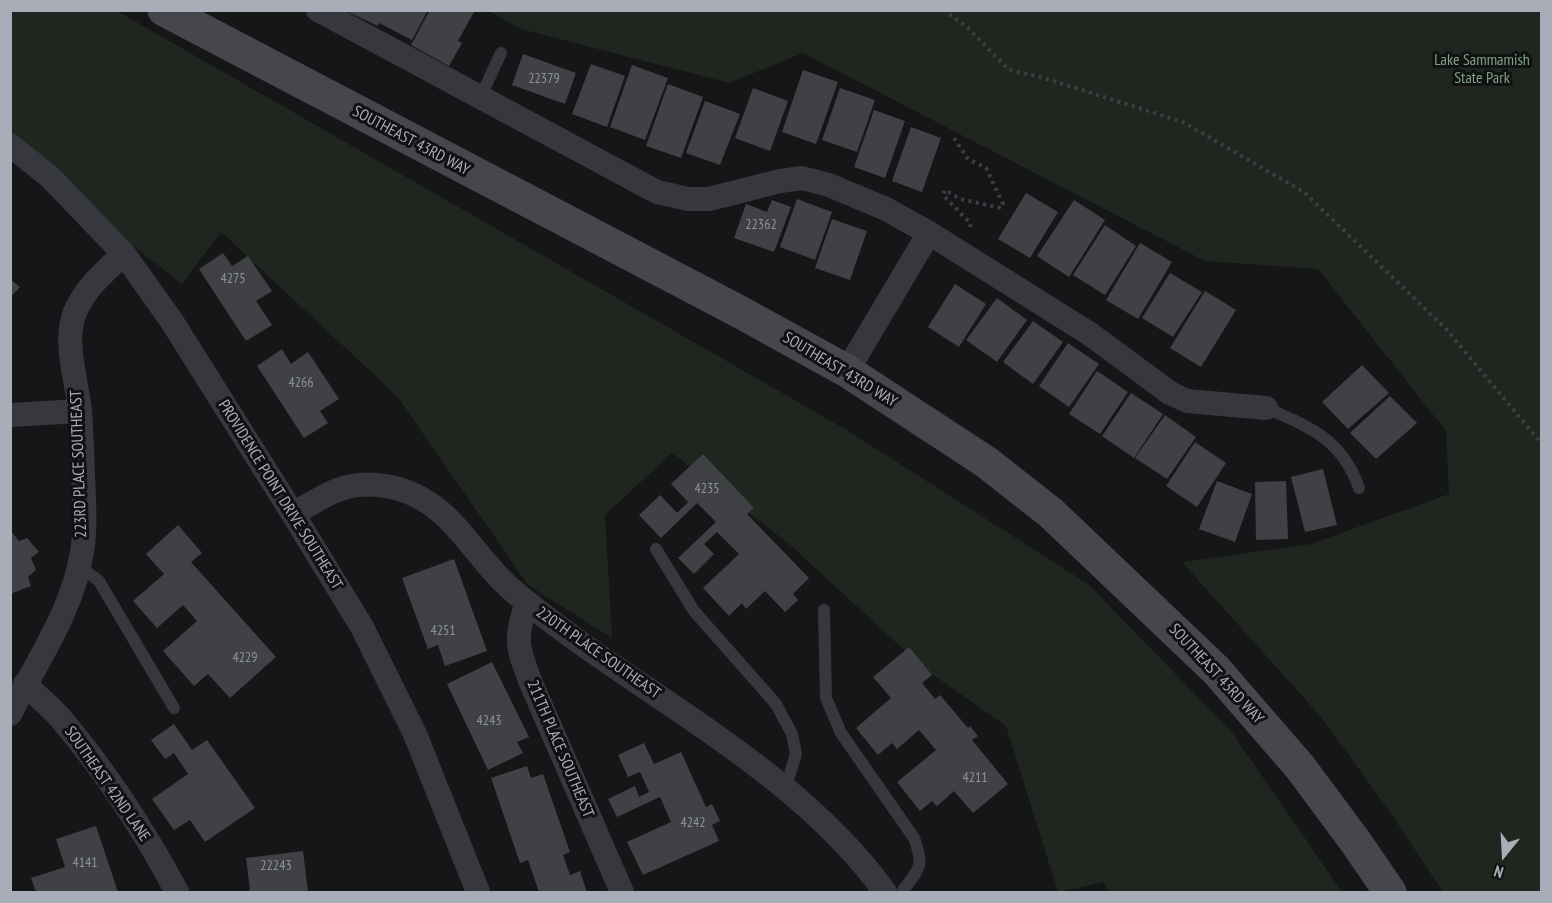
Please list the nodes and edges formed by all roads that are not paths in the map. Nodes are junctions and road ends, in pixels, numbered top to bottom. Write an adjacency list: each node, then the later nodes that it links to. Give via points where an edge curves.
1 (164, 10): 8 (main road, SOUTHEAST 43RD WAY)
2 (318, 10): 4 (street)
3 (501, 53): 4 (lane)
4 (480, 98): 6 (street, via 657,192 709,199 802,178 886,209)
5 (10, 145): 7 (street, PROVIDENCE POINT DRIVE SOUTHEAST, via 50,177)
6 (929, 233): 8 (street); 9 (street, via 1090,334 1170,393 1187,401)
7 (124, 254): 10 (street, 223RD PLACE SOUTHEAST, via 94,281 74,315 71,333); 13 (street, PROVIDENCE POINT DRIVE SOUTHEAST, via 171,320)
8 (847, 371): 27 (main road, SOUTHEAST 43RD WAY, via 986,462 1051,513 1170,624 1216,670 1300,767)
9 (1266, 408): 12 (lane, via 1314,429 1339,451 1353,470)
10 (80, 411): 11 (street); 15 (street, 223RD PLACE SOUTHEAST, via 85,525)
11 (10, 415)
12 (1359, 488)
13 (293, 514): 16 (street, 220TH PLACE SOUTHEAST, via 343,487 364,483 407,492 432,504 450,519); 23 (street, PROVIDENCE POINT DRIVE SOUTHEAST, via 362,627 415,734)
14 (656, 549): 21 (lane, via 694,611 776,704 792,734 796,754)
15 (79, 566): 18 (street, 223RD PLACE SOUTHEAST, via 53,634); 19 (lane, via 99,581)
16 (527, 602): 21 (street, 220TH PLACE SOUTHEAST); 24 (street, 211TH PLACE SOUTHEAST, via 519,627 519,651)
17 (824, 610): 26 (lane, via 826,698 841,733 914,838 921,856 919,868)
18 (26, 684): 20 (street, 223RD PLACE SOUTHEAST); 22 (street, SOUTHEAST 42ND LANE, via 94,760)
19 (174, 708)
20 (10, 714)
21 (785, 790): 25 (street, 220TH PLACE SOUTHEAST, via 812,812)
22 (177, 892)
23 (478, 892)
24 (622, 892)
25 (885, 892)
26 (902, 892)
27 (1390, 892)

